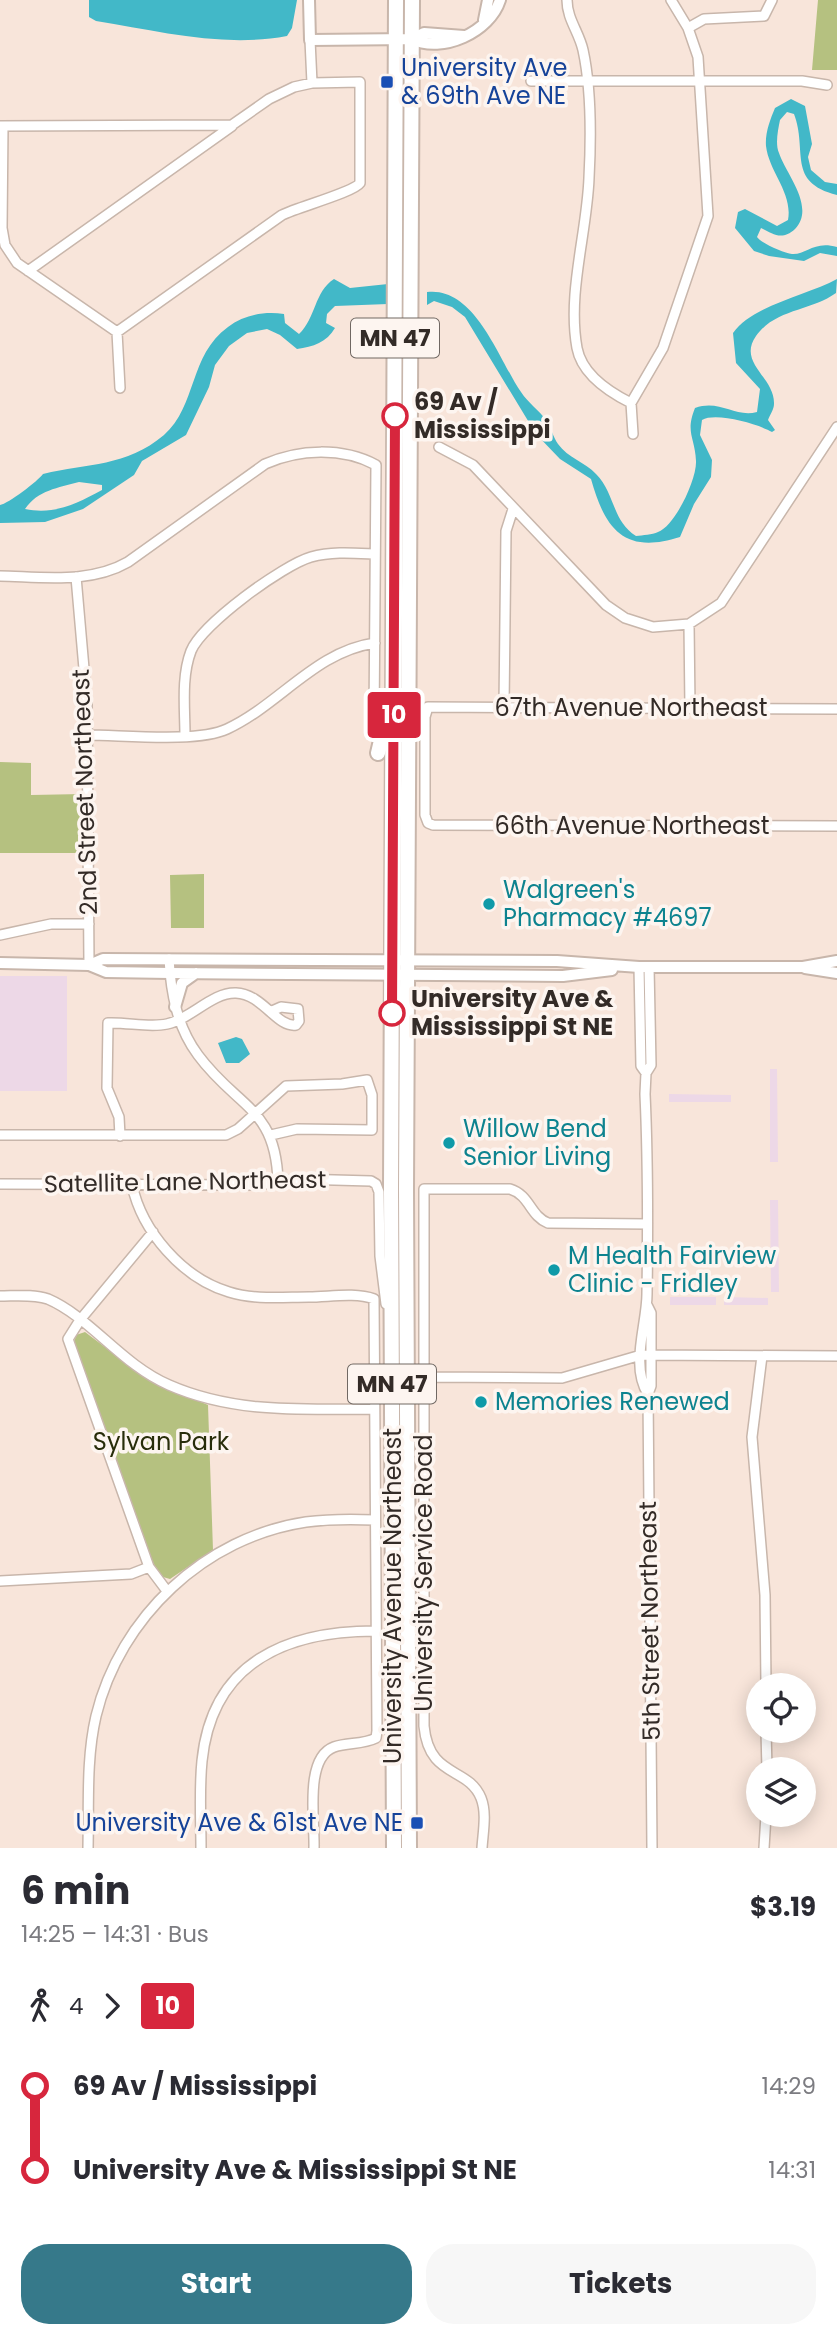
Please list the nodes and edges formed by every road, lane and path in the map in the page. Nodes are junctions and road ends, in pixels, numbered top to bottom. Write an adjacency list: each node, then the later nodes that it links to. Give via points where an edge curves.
1 (309, 0): 13 (street)
2 (397, 0): 11 (main road, University Avenue Northeast / MN 47)
3 (412, 0): 12 (main road, University Avenue Northeast / MN 47)
4 (488, 0): 9 (street)
5 (500, 0): 9 (street, via 497,10)
6 (566, 0): 15 (street, via 584,53)
7 (671, 0): 10 (street)
8 (772, 0): 10 (street, via 764,16 704,19)
9 (483, 23): 12 (street, via 464,36 424,33)
10 (688, 28): 16 (street, via 698,57)
11 (397, 39): 12 (street); 13 (street); 34 (main road, University Avenue Northeast / MN 47)
12 (412, 39): 50 (main road, University Avenue Northeast / MN 47)
13 (310, 40): 17 (street)
14 (531, 80): 15 (street)
15 (586, 81): 16 (street); 24 (street, via 589,177 575,312 577,350 587,371 609,392)
16 (699, 81): 18 (street); 24 (street, via 708,216 663,348)
17 (312, 83): 19 (street, via 281,93); 22 (street, via 360,82 359,186 282,215)
18 (827, 85)
19 (232, 125): 20 (street); 21 (street)
20 (2, 126): 21 (street, via 3,236 9,253)
21 (28, 271): 22 (street)
22 (117, 332): 23 (street)
23 (120, 388)
24 (631, 403): 26 (street)
25 (837, 427): 32 (street, via 721,603)
26 (633, 434)
27 (439, 447): 28 (street, via 473,466)
28 (513, 509): 32 (street, via 589,590 625,618 653,627); 35 (street, via 506,531)
29 (375, 554): 31 (street, via 376,465 314,452 275,460 118,568); 33 (street); 40 (street, via 337,553 300,561 212,623 195,642 187,663)
30 (0, 576): 31 (street)
31 (76, 577): 39 (street, 2nd Street Northeast)
32 (689, 624): 36 (street)
33 (375, 643): 38 (street); 40 (street, via 338,654 226,730)
34 (394, 685): 41 (main road); 50 (main road, University Avenue Northeast / MN 47)
35 (503, 707): 36 (street, 67th Avenue Northeast); 42 (street, 67th Avenue Northeast, via 432,706 426,710)
36 (690, 708): 37 (street, 67th Avenue Northeast)
37 (837, 709)
38 (374, 722)
39 (87, 735): 40 (street); 44 (street, 2nd Street Northeast)
40 (185, 736)
41 (378, 753)
42 (428, 823): 43 (street, 66th Avenue Northeast)
43 (837, 827)
44 (89, 924): 45 (street, via 51,924); 49 (street, 2nd Street Northeast)
45 (0, 936)
46 (169, 959): 49 (street, via 103,959); 50 (street); 53 (street)
47 (837, 961): 52 (street)
48 (0, 963): 49 (street)
49 (89, 965): 53 (street, via 106,972)
50 (399, 967): 51 (street, via 563,976); 54 (street); 70 (main road, University Avenue Northeast / MN 47); 87 (main road, University Avenue Northeast / MN 47)
51 (644, 967): 52 (street); 66 (street, 5th Street Northeast, via 641,1066 646,1073)
52 (803, 967): 55 (street)
53 (170, 973): 54 (street); 56 (street)
54 (196, 973): 56 (street, via 182,983)
55 (837, 973)
56 (175, 1007): 58 (street)
57 (272, 1011): 58 (street, via 251,995 229,993)
58 (180, 1019): 59 (street, via 197,1054); 62 (street, via 156,1025 108,1023 107,1088 119,1117)
59 (255, 1114): 61 (street); 61 (street, via 286,1086 367,1080 372,1130 297,1129); 62 (street, via 226,1135)
60 (0, 1135): 62 (street)
61 (271, 1135): 63 (street)
62 (120, 1136)
63 (278, 1182): 65 (street, Satellite Lane Northeast); 70 (street, Satellite Lane Northeast, via 371,1181 378,1188 380,1256)
64 (0, 1184): 65 (street, Satellite Lane Northeast)
65 (132, 1185): 67 (street, via 135,1202)
66 (647, 1224): 71 (street, 5th Street Northeast, via 647,1305 652,1314); 74 (street, University Service Road, via 548,1223 535,1215 522,1194 510,1189 424,1189)
67 (153, 1232): 69 (street); 75 (street, via 185,1269 229,1292 374,1299)
68 (0, 1296): 69 (street, via 47,1299)
69 (80, 1320): 75 (street, via 150,1376 208,1400 258,1408); 77 (street, via 68,1339 69,1348)
70 (392, 1336): 86 (main road, University Avenue Northeast / MN 47)
71 (646, 1355): 72 (street); 74 (street, via 562,1378); 89 (street, 5th Street Northeast, via 642,1386 648,1394)
72 (762, 1356): 73 (street); 81 (street, via 752,1416 752,1458 765,1595)
73 (837, 1356)
74 (424, 1377): 88 (street, University Service Road, via 426,1740 433,1756 479,1793 484,1811)
75 (374, 1409): 76 (street)
76 (375, 1520): 79 (street, via 305,1522 263,1533 205,1560); 80 (street)
77 (149, 1567): 78 (street, via 131,1574); 79 (street)
78 (0, 1581)
79 (167, 1591): 83 (street, via 127,1643 103,1691 91,1741)
80 (376, 1631): 84 (street, via 296,1639 261,1657 236,1678 217,1707 204,1744); 85 (street, via 376,1738 336,1746 320,1757 314,1774)
81 (766, 1673)
82 (765, 1827): 90 (street)
83 (88, 1848)
84 (201, 1848)
85 (314, 1848)
86 (394, 1848)
87 (409, 1848)
88 (482, 1848)
89 (652, 1848)
90 (764, 1848)

